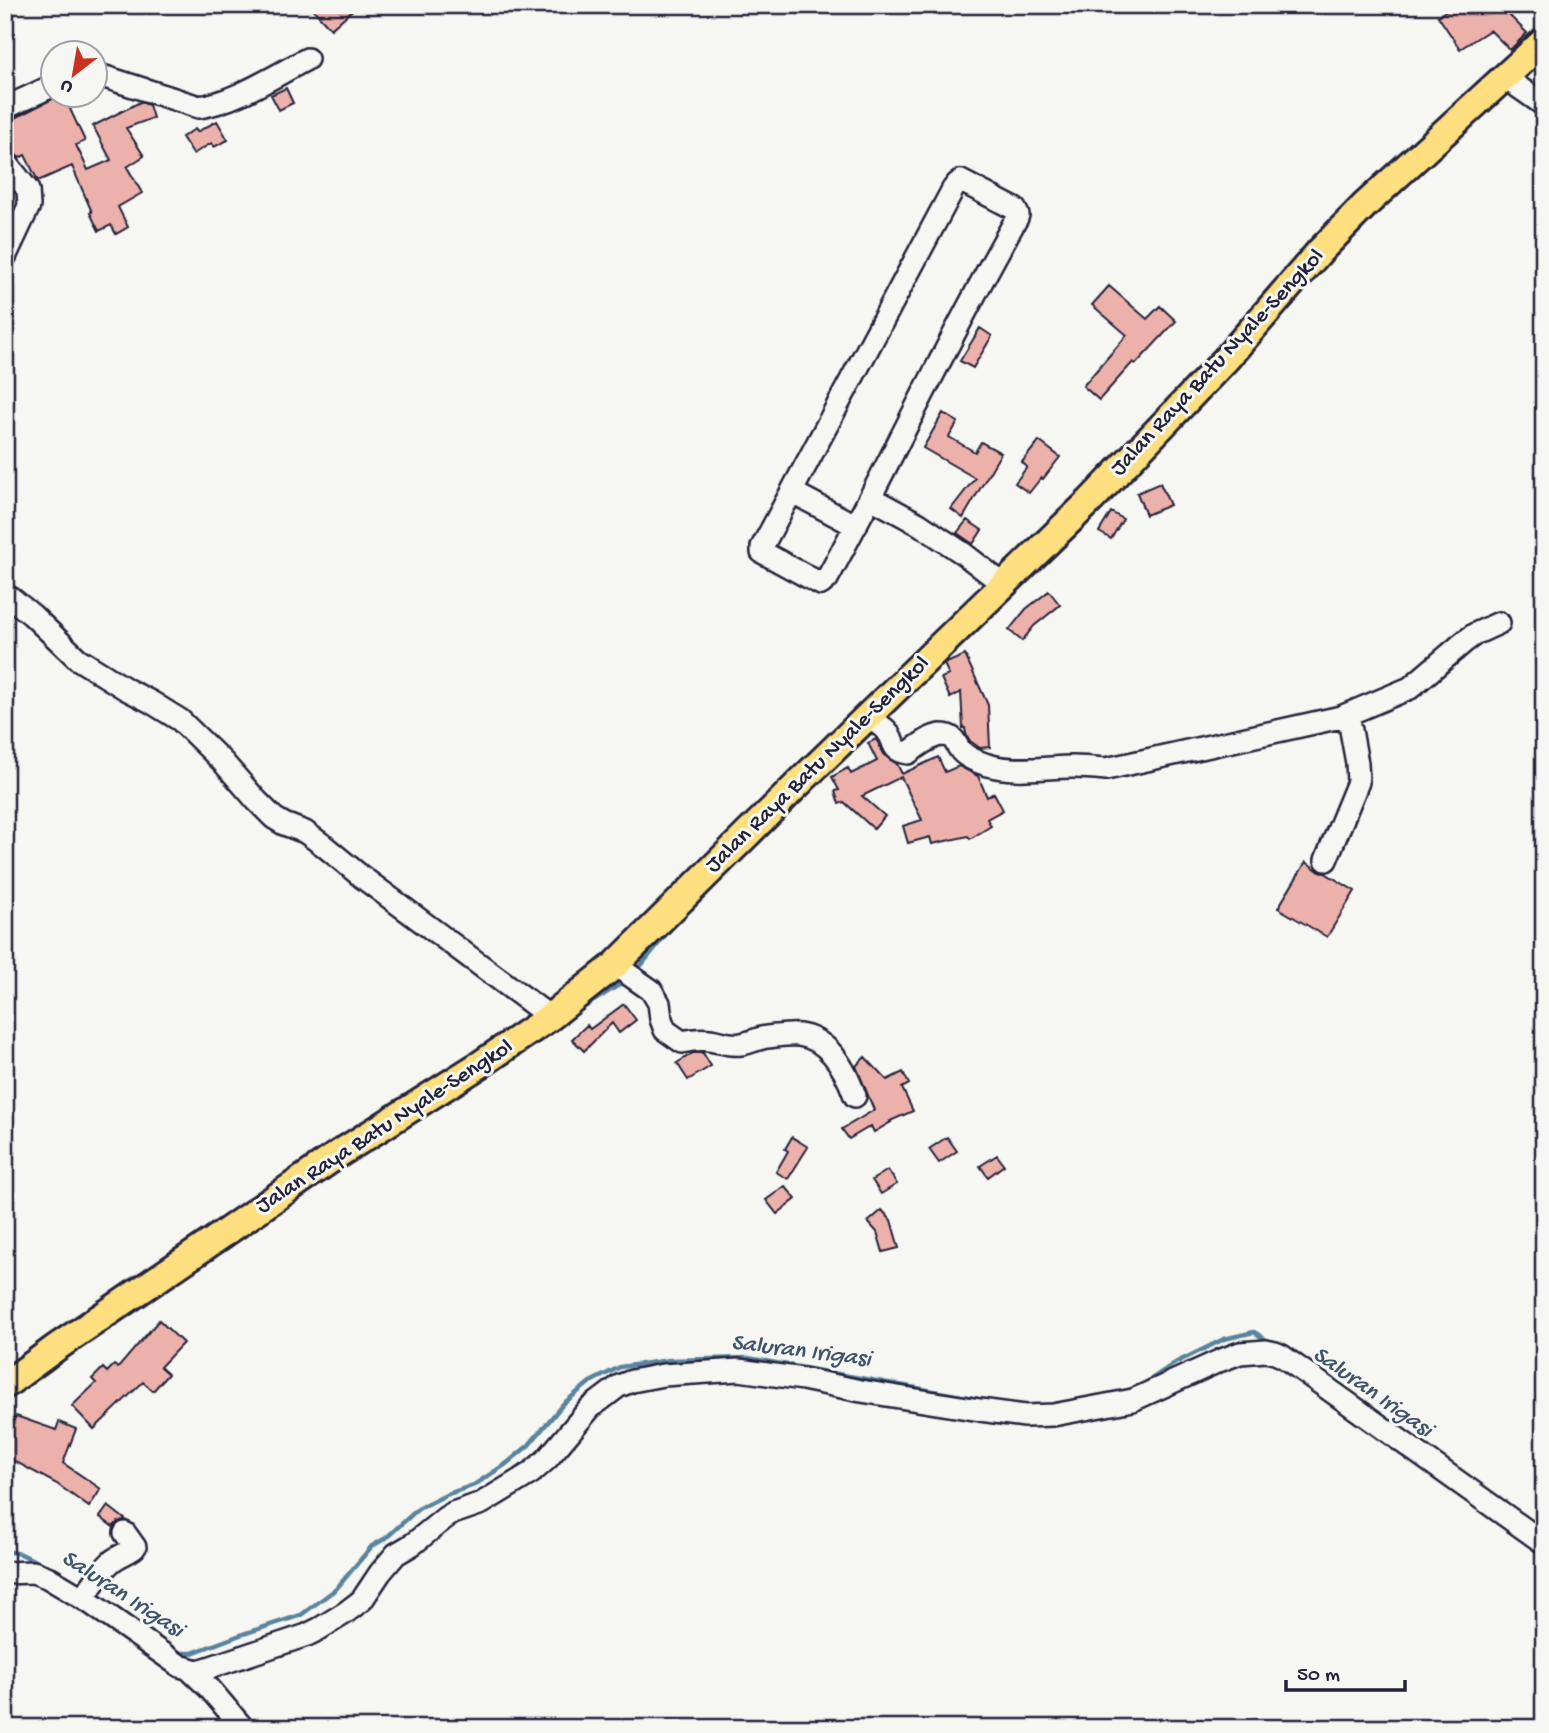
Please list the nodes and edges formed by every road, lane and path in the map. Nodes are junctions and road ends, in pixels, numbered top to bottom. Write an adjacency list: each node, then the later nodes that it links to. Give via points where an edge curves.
1 (1544, 41): 3 (main road, Jalan Raya Batu Nyale-Sengkol)
2 (307, 59): 4 (street, via 227,100 199,107)
3 (1504, 77): 6 (street); 13 (main road, Jalan Raya Batu Nyale-Sengkol, via 1320,251 1226,359)
4 (108, 78)
5 (38, 93): 7 (street)
6 (1544, 105)
7 (5, 108)
8 (5, 161): 9 (street, via 28,190 29,206)
9 (5, 257)
10 (792, 492): 11 (street, via 961,181 1015,209 1018,215); 12 (street); 12 (street, via 762,552 817,583 827,579)
11 (871, 498): 12 (street); 13 (street, via 919,524)
12 (856, 526)
13 (1004, 585): 17 (main road, Jalan Raya Batu Nyale-Sengkol)
14 (5, 598): 20 (street, via 21,606 78,659 180,720 274,818 305,832)
15 (1499, 623): 16 (street, via 1464,642 1410,688)
16 (1348, 715): 17 (street, via 1105,769 997,767 961,751 949,736 932,738 908,753 898,752 885,729); 18 (street, via 1358,782)
17 (866, 717): 19 (main road, Jalan Raya Batu Nyale-Sengkol)
18 (1326, 860)
19 (615, 965): 20 (main road, Jalan Raya Batu Nyale-Sengkol); 21 (street, via 651,990 659,1003 664,1030 682,1042 700,1039 741,1044 764,1037 801,1035 830,1051 842,1065)
20 (550, 1017): 22 (main road, Jalan Raya Batu Nyale-Sengkol)
21 (855, 1096)
22 (8, 1376)
23 (124, 1533): 26 (street, via 135,1547 113,1560)
24 (1544, 1542): 27 (street, via 1275,1353 1240,1353 1133,1400 1025,1416 739,1370 685,1373 646,1377 620,1386 590,1408 540,1466 491,1498 438,1523 391,1558 362,1600 319,1629 205,1670)
25 (5, 1573): 26 (street, via 41,1574)
26 (83, 1598): 27 (street)
27 (190, 1670): 28 (street)
28 (243, 1728)

